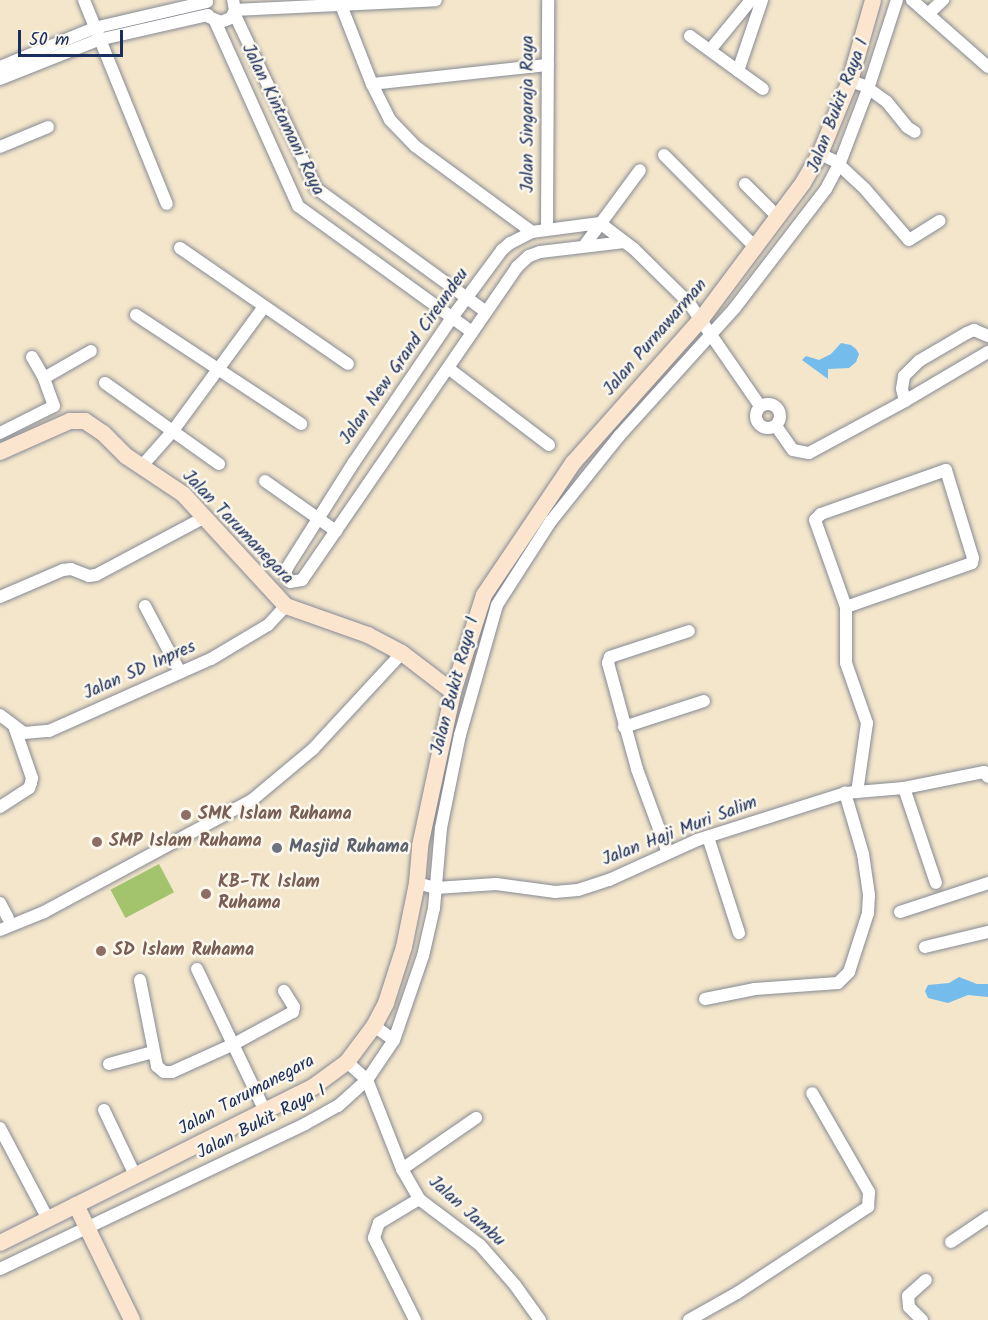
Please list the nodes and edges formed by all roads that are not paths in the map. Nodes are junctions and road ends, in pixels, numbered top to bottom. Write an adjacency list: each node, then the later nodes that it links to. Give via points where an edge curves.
1 (84, 0): 15 (street)
2 (436, 0): 11 (street)
3 (548, 0): 19 (street, Jalan Singaraja Raya)
4 (751, 0): 18 (street)
5 (762, 0): 22 (street)
6 (873, 0): 24 (street, Jalan Purnawarman)
7 (897, 0): 27 (street, Jalan Bukit Raya I)
8 (912, 0): 13 (street)
9 (943, 0): 13 (street)
10 (207, 1): 14 (street, Jalan Kintamani Raya); 15 (street)
11 (340, 2): 12 (street); 25 (street)
12 (234, 8): 14 (street, via 226,21); 46 (street, Jalan Kintamani Raya, via 317,189)
13 (928, 14): 21 (street)
14 (211, 18): 17 (street); 50 (street, Jalan Kintamani Raya, via 298,206)
15 (94, 27): 17 (street); 20 (street)
16 (690, 36): 18 (street)
17 (98, 40): 23 (street); 35 (street)
18 (710, 50): 22 (street)
19 (548, 65): 25 (street); 39 (street, Jalan Singaraja Raya)
20 (0, 67)
21 (988, 67)
22 (738, 71): 26 (street)
23 (0, 79)
24 (850, 81): 27 (street); 32 (street, Jalan Purnawarman)
25 (372, 84): 40 (street, via 390,120 415,146)
26 (763, 89)
27 (868, 89): 29 (street, via 887,102); 32 (street, Jalan Bukit Raya I)
28 (48, 127): 30 (street)
29 (915, 132)
30 (0, 147)
31 (664, 155): 42 (street)
32 (830, 159): 36 (street, Jalan Purnawarman); 37 (street, via 865,189 909,240); 45 (street, Jalan Bukit Raya I, via 810,213)
33 (640, 170): 38 (street)
34 (745, 184): 36 (street)
35 (167, 204)
36 (778, 217): 42 (street, Jalan Purnawarman)
37 (940, 221)
38 (600, 223): 39 (street, Jalan New Grand Cireundeu); 41 (street); 43 (street)
39 (547, 228): 40 (street, Jalan New Grand Cireundeu)
40 (532, 232): 46 (street, Jalan New Grand Cireundeu, via 502,250)
41 (624, 242): 43 (street); 51 (street)
42 (756, 245): 45 (street); 51 (street, Jalan Purnawarman)
43 (584, 246): 48 (street, via 530,256 517,267)
44 (180, 248): 47 (street)
45 (774, 257): 53 (street, Jalan Bukit Raya I)
46 (466, 298): 48 (street, Jalan Kintamani Raya); 50 (street, Jalan New Grand Cireundeu)
47 (263, 308): 58 (street); 60 (street)
48 (486, 312): 52 (street)
49 (135, 315): 60 (street)
50 (451, 318): 52 (street, Jalan Kintamani Raya); 74 (street, Jalan New Grand Cireundeu)
51 (702, 318): 53 (street); 65 (street, Jalan Purnawarman)
52 (472, 332): 59 (street)
53 (711, 333): 63 (street, via 760,406 775,405 780,412 776,426 794,450 809,453); 65 (street, Jalan Bukit Raya I)
54 (988, 336): 63 (street, via 974,330 920,361 904,376)
55 (91, 351): 61 (street)
56 (32, 357): 61 (street)
57 (986, 358): 63 (street)
58 (348, 364)
59 (448, 368): 68 (street); 75 (street)
60 (218, 369): 64 (street); 66 (street)
61 (44, 378): 67 (street, via 54,406)
62 (105, 382): 66 (street)
63 (905, 401)
64 (301, 424)
65 (614, 429): 83 (street, Jalan Purnawarman, via 566,472 484,595); 96 (street, Jalan Bukit Raya I, via 497,605 460,735)
66 (172, 432): 70 (street); 71 (street)
67 (0, 433)
68 (549, 445)
69 (0, 452): 71 (street, Jalan Tarumanegara, via 70,421 85,421)
70 (219, 464)
71 (141, 467): 73 (street, Jalan Tarumanegara, via 183,494)
72 (266, 481): 74 (street)
73 (205, 517): 76 (street, via 96,575 63,570); 78 (street, Jalan Tarumanegara)
74 (318, 519): 75 (street); 75 (street, Jalan New Grand Cireundeu, via 285,574 290,582 302,580)
75 (336, 531)
76 (0, 597)
77 (145, 606): 82 (street)
78 (286, 606): 81 (street, Jalan Tarumanegara, via 334,621); 82 (street, Jalan SD Inpres, via 268,625)
79 (846, 607): 79 (street, via 815,520 821,513 946,470 972,563); 90 (street, via 846,663 867,723)
80 (689, 631): 87 (street, via 610,657 608,663)
81 (402, 653): 83 (street, Jalan Tarumanegara); 100 (street, via 313,749 252,800 44,912)
82 (180, 672): 86 (street, Jalan SD Inpres, via 49,731 24,733)
83 (453, 692): 96 (street, Jalan Tarumanegara, via 420,846)
84 (705, 701): 87 (street)
85 (0, 715): 86 (street, Jalan SD Inpres)
86 (14, 725): 91 (street, via 32,778 29,788)
87 (624, 727): 93 (street)
88 (987, 772): 89 (street, Jalan Haji Muri Salim)
89 (904, 788): 90 (street, Jalan Haji Muri Salim); 94 (street)
90 (851, 793): 92 (street, Jalan Haji Muri Salim); 107 (street, via 869,896 868,913 849,972 838,983 746,990)
91 (0, 807)
92 (708, 837): 93 (street, Jalan Haji Muri Salim); 102 (street)
93 (668, 853): 96 (street, Jalan Haji Muri Salim, via 578,890 555,892 496,884)
94 (936, 883)
95 (988, 883): 98 (street)
96 (428, 885): 108 (street, Jalan Tarumanegara); 109 (street, Jalan Bukit Raya I, via 423,956)
97 (0, 903): 99 (street)
98 (900, 912)
99 (8, 918)
100 (0, 930)
101 (988, 932): 103 (street)
102 (739, 933)
103 (925, 947)
104 (197, 969): 110 (street)
105 (140, 980): 111 (street)
106 (284, 991): 110 (street, via 293,1012)
107 (705, 999)
108 (374, 1026): 109 (street); 113 (street, Jalan Tarumanegara)
109 (394, 1040): 114 (street, Jalan Bukit Raya I)
110 (234, 1044): 111 (street, via 172,1072 157,1066); 117 (street)
111 (153, 1052): 112 (street)
112 (109, 1064)
113 (350, 1064): 114 (street, Jalan Jambu); 117 (street, Jalan Tarumanegara)
114 (365, 1077): 120 (street, Jalan Jambu); 123 (street, Jalan Bukit Raya I, via 339,1106 305,1124)
115 (812, 1093): 133 (street, via 869,1192 868,1207)
116 (104, 1110): 121 (street)
117 (265, 1111): 121 (street, Jalan Tarumanegara)
118 (476, 1118): 120 (street)
119 (0, 1128): 125 (street)
120 (402, 1169): 122 (street, Jalan Jambu)
121 (135, 1175): 123 (street, Jalan Tarumanegara)
122 (419, 1199): 131 (street, via 379,1223 374,1238); 132 (street, Jalan Jambu, via 480,1245)
123 (82, 1217): 125 (street, Jalan Tarumanegara); 128 (street, Jalan Bukit Raya I); 130 (street)
124 (988, 1217): 126 (street)
125 (48, 1219): 127 (street, Jalan Tarumanegara)
126 (951, 1242)
127 (0, 1243)
128 (0, 1269)
129 (926, 1280): 134 (street, via 908,1296 909,1306)
130 (132, 1320)
131 (415, 1320)
132 (540, 1320)
133 (689, 1320)
134 (922, 1320)

